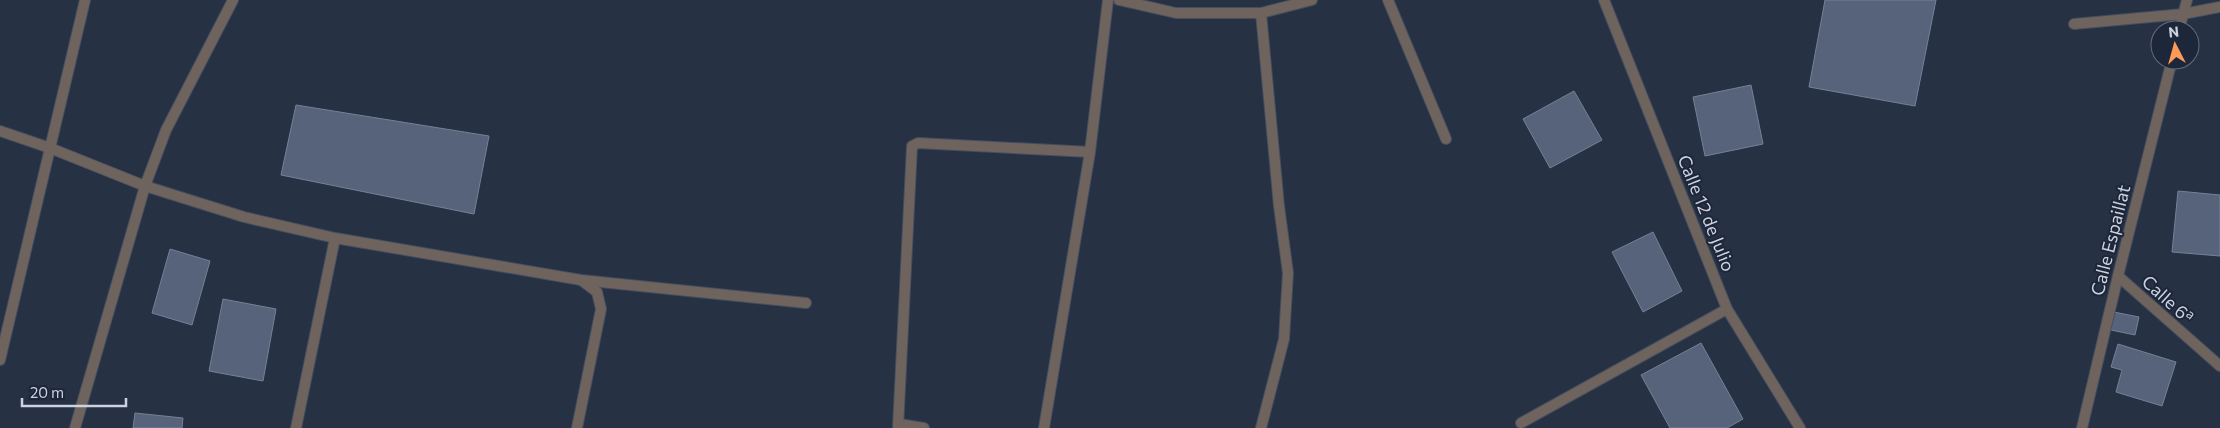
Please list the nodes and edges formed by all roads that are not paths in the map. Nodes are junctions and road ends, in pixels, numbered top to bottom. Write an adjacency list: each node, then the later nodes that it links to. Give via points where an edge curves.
1 (85, 0): 17 (street)
2 (233, 0): 19 (street, via 166,130)
3 (1108, 0): 18 (street)
4 (1120, 0): 10 (street, via 1176,13)
5 (1312, 0): 10 (street)
6 (1388, 0): 16 (street)
7 (1604, 0): 24 (street, Calle 12 de Julio)
8 (2187, 0): 11 (street)
9 (2220, 7): 11 (street)
10 (1261, 13): 35 (street, via 1288,273 1284,339)
11 (2183, 14): 12 (street); 13 (street)
12 (2182, 20)
13 (2074, 24)
14 (2170, 70): 21 (street, Calle Espaillat)
15 (0, 131): 17 (street)
16 (1446, 139)
17 (50, 148): 19 (street); 25 (street)
18 (1090, 152): 29 (street, via 918,143 912,146); 34 (street)
19 (145, 186): 20 (street, via 244,217); 30 (street)
20 (335, 238): 22 (street); 31 (street)
21 (2118, 276): 27 (street, Calle 6ª); 37 (street, Calle Espaillat)
22 (581, 280): 23 (street); 32 (street, via 596,292 601,309)
23 (806, 303)
24 (1727, 309): 28 (street); 36 (street, Calle 12 de Julio)
25 (2, 342): 26 (street)
26 (0, 360)
27 (2220, 366)
28 (1521, 423)
29 (898, 426): 33 (street)
30 (75, 428)
31 (296, 428)
32 (577, 428)
33 (924, 428)
34 (1044, 428)
35 (1261, 428)
36 (1800, 428)
37 (2082, 428)

